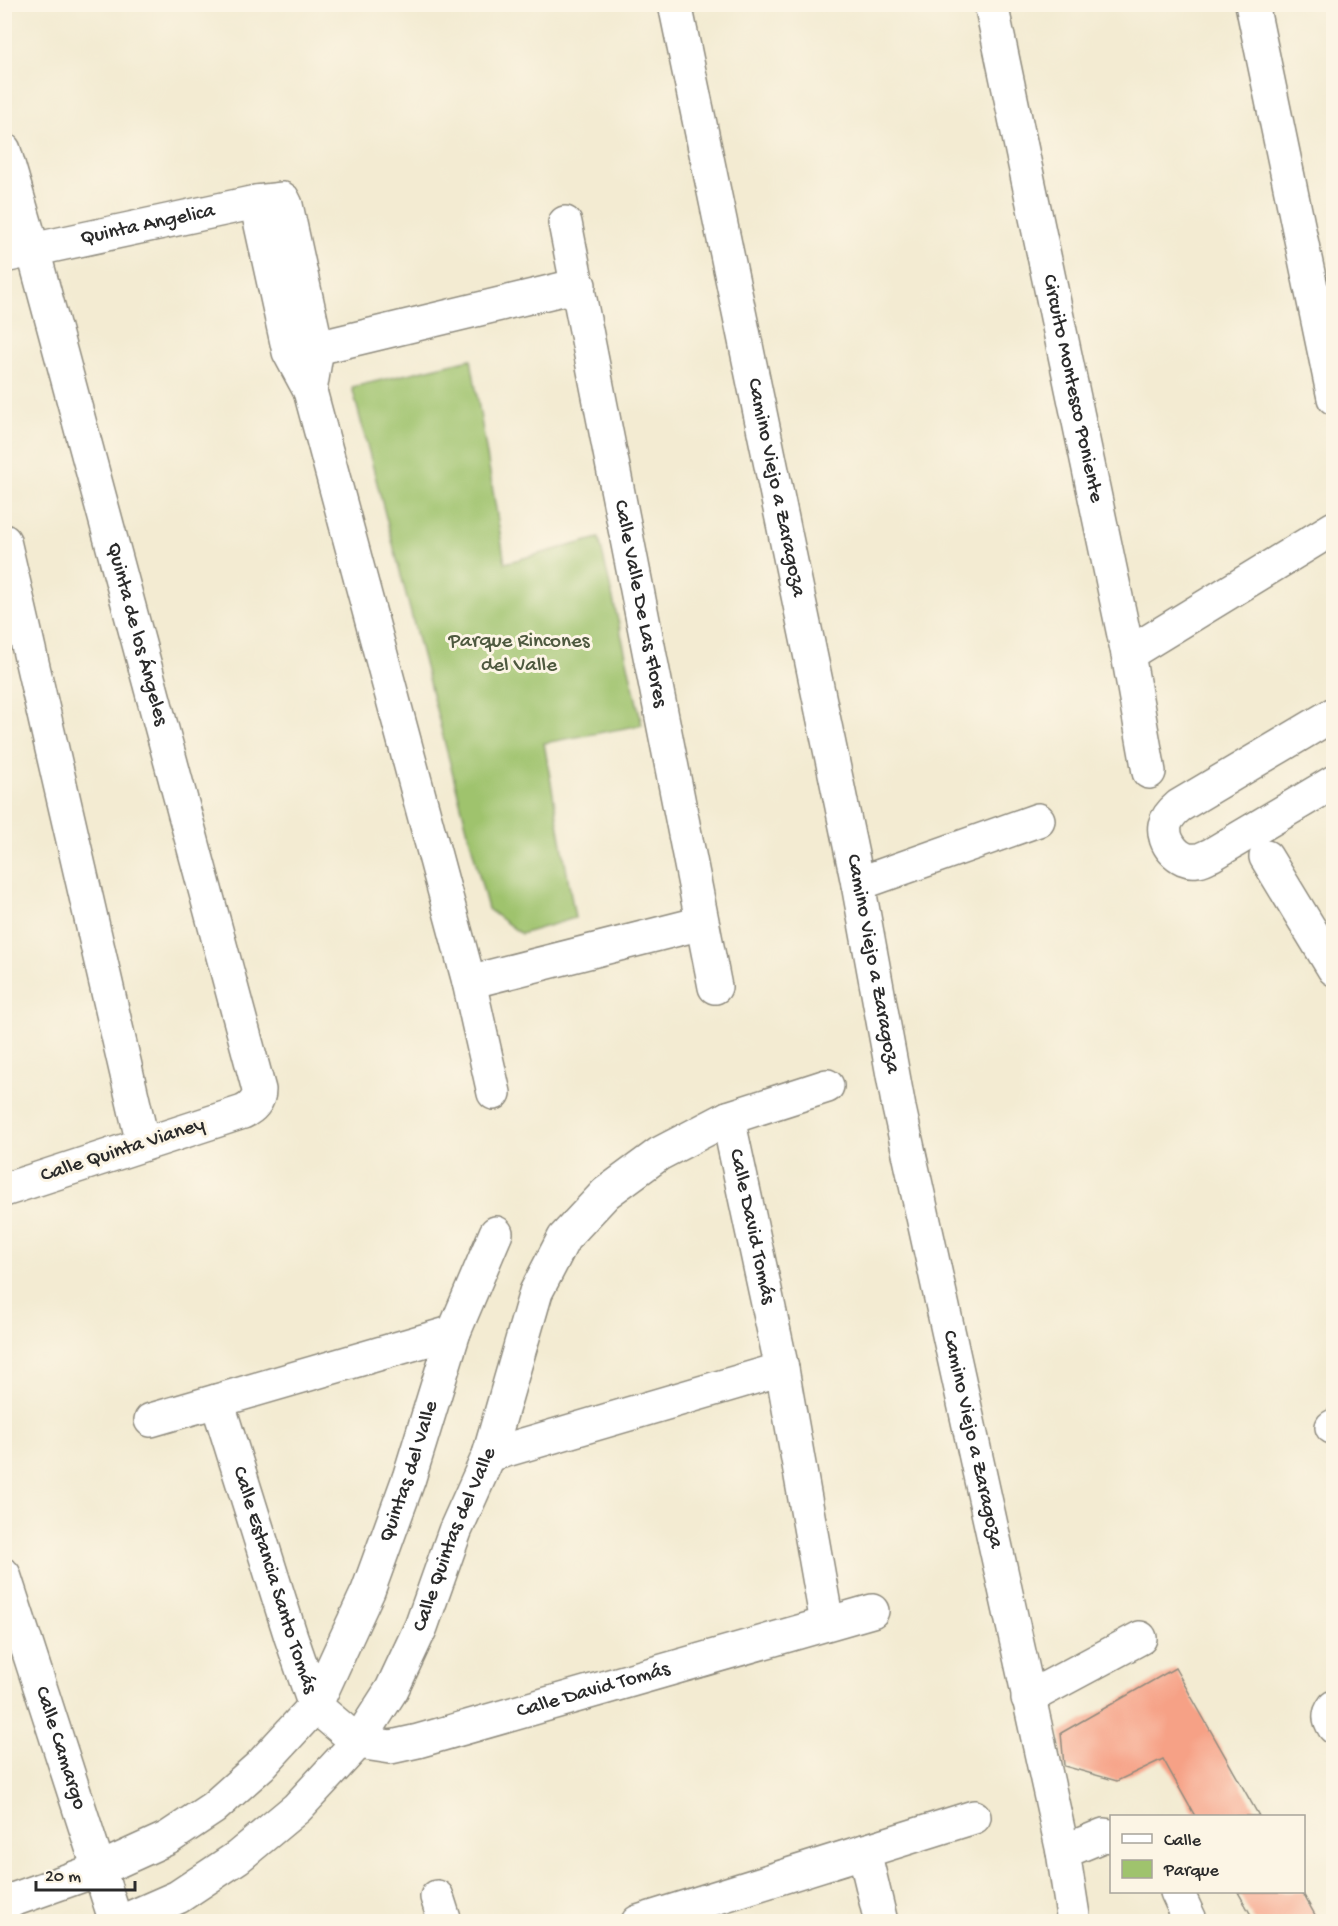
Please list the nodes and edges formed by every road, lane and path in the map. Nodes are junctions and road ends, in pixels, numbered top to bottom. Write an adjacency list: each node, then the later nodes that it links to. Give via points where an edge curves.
1 (675, 4): 18 (street, Camino Viejo a Zaragoza)
2 (991, 4): 12 (street, Circuito Montesco Poniente)
3 (1252, 4): 9 (street)
4 (4, 150): 6 (street, Quinta de los Ángeles)
5 (565, 223): 7 (street, Calle Valle De Las Flores)
6 (19, 253): 8 (street, Quinta Angelica, via 271,203); 25 (street, Quinta de los Ángeles, via 259,1090 256,1102)
7 (579, 285): 8 (street); 19 (street, Calle Valle De Las Flores)
8 (303, 350): 21 (street, via 310,391)
9 (1334, 399)
10 (1334, 528): 12 (street)
11 (4, 541): 27 (street)
12 (1128, 654): 14 (street, Circuito Montesco Poniente)
13 (1334, 714): 15 (street, via 1179,806 1169,816 1166,837 1179,856 1197,860)
14 (1149, 772)
15 (1334, 782)
16 (1038, 820): 18 (street)
17 (1266, 857): 20 (street)
18 (858, 884): 39 (street, Camino Viejo a Zaragoza, via 899,1108)
19 (702, 923): 21 (street); 22 (street, Calle Valle De Las Flores)
20 (1333, 965)
21 (469, 982): 24 (street)
22 (715, 987)
23 (827, 1086): 26 (street, Calle Quintas del Valle)
24 (494, 1093)
25 (243, 1112): 27 (street, Calle Quinta Vianey)
26 (728, 1118): 31 (street, Calle David Tomás); 34 (street, Calle Quintas del Valle, via 659,1154 606,1193 564,1238 536,1292)
27 (143, 1144): 28 (street, Calle Quinta Vianey)
28 (4, 1190)
29 (496, 1233): 30 (street, Quintas del Valle)
30 (454, 1332): 32 (street); 40 (street, Quintas del Valle, via 409,1478 368,1591)
31 (782, 1369): 34 (street); 37 (street, Calle David Tomás)
32 (217, 1401): 33 (street); 40 (street, Calle Estancia Santo Tomás)
33 (151, 1420)
34 (489, 1455): 43 (street, Calle Quintas del Valle, via 455,1531 421,1627 392,1689)
35 (4, 1575): 48 (street, Calle Camargo)
36 (872, 1611): 37 (street, Calle David Tomás)
37 (828, 1623): 43 (street, Calle David Tomás, via 418,1741 391,1747)
38 (1140, 1638): 39 (street)
39 (1028, 1698): 47 (street, Camino Viejo a Zaragoza)
40 (315, 1706): 43 (street, Calle Estancia Santo Tomás); 48 (street, via 260,1766 213,1808 168,1838)
41 (1334, 1707): 42 (street, via 1329,1713)
42 (1334, 1727)
43 (358, 1742): 52 (street, Calle Quintas del Valle, via 297,1808 238,1857 178,1897)
44 (974, 1817): 46 (street)
45 (1110, 1836): 47 (street)
46 (864, 1851): 53 (street); 54 (street)
47 (1063, 1852): 55 (street, Camino Viejo a Zaragoza)
48 (100, 1869): 50 (street); 51 (street, Calle Camargo)
49 (1177, 1893): 56 (street)
50 (4, 1903)
51 (116, 1922)
52 (120, 1922)
53 (638, 1922)
54 (881, 1922)
55 (1074, 1922)
56 (1191, 1922)

